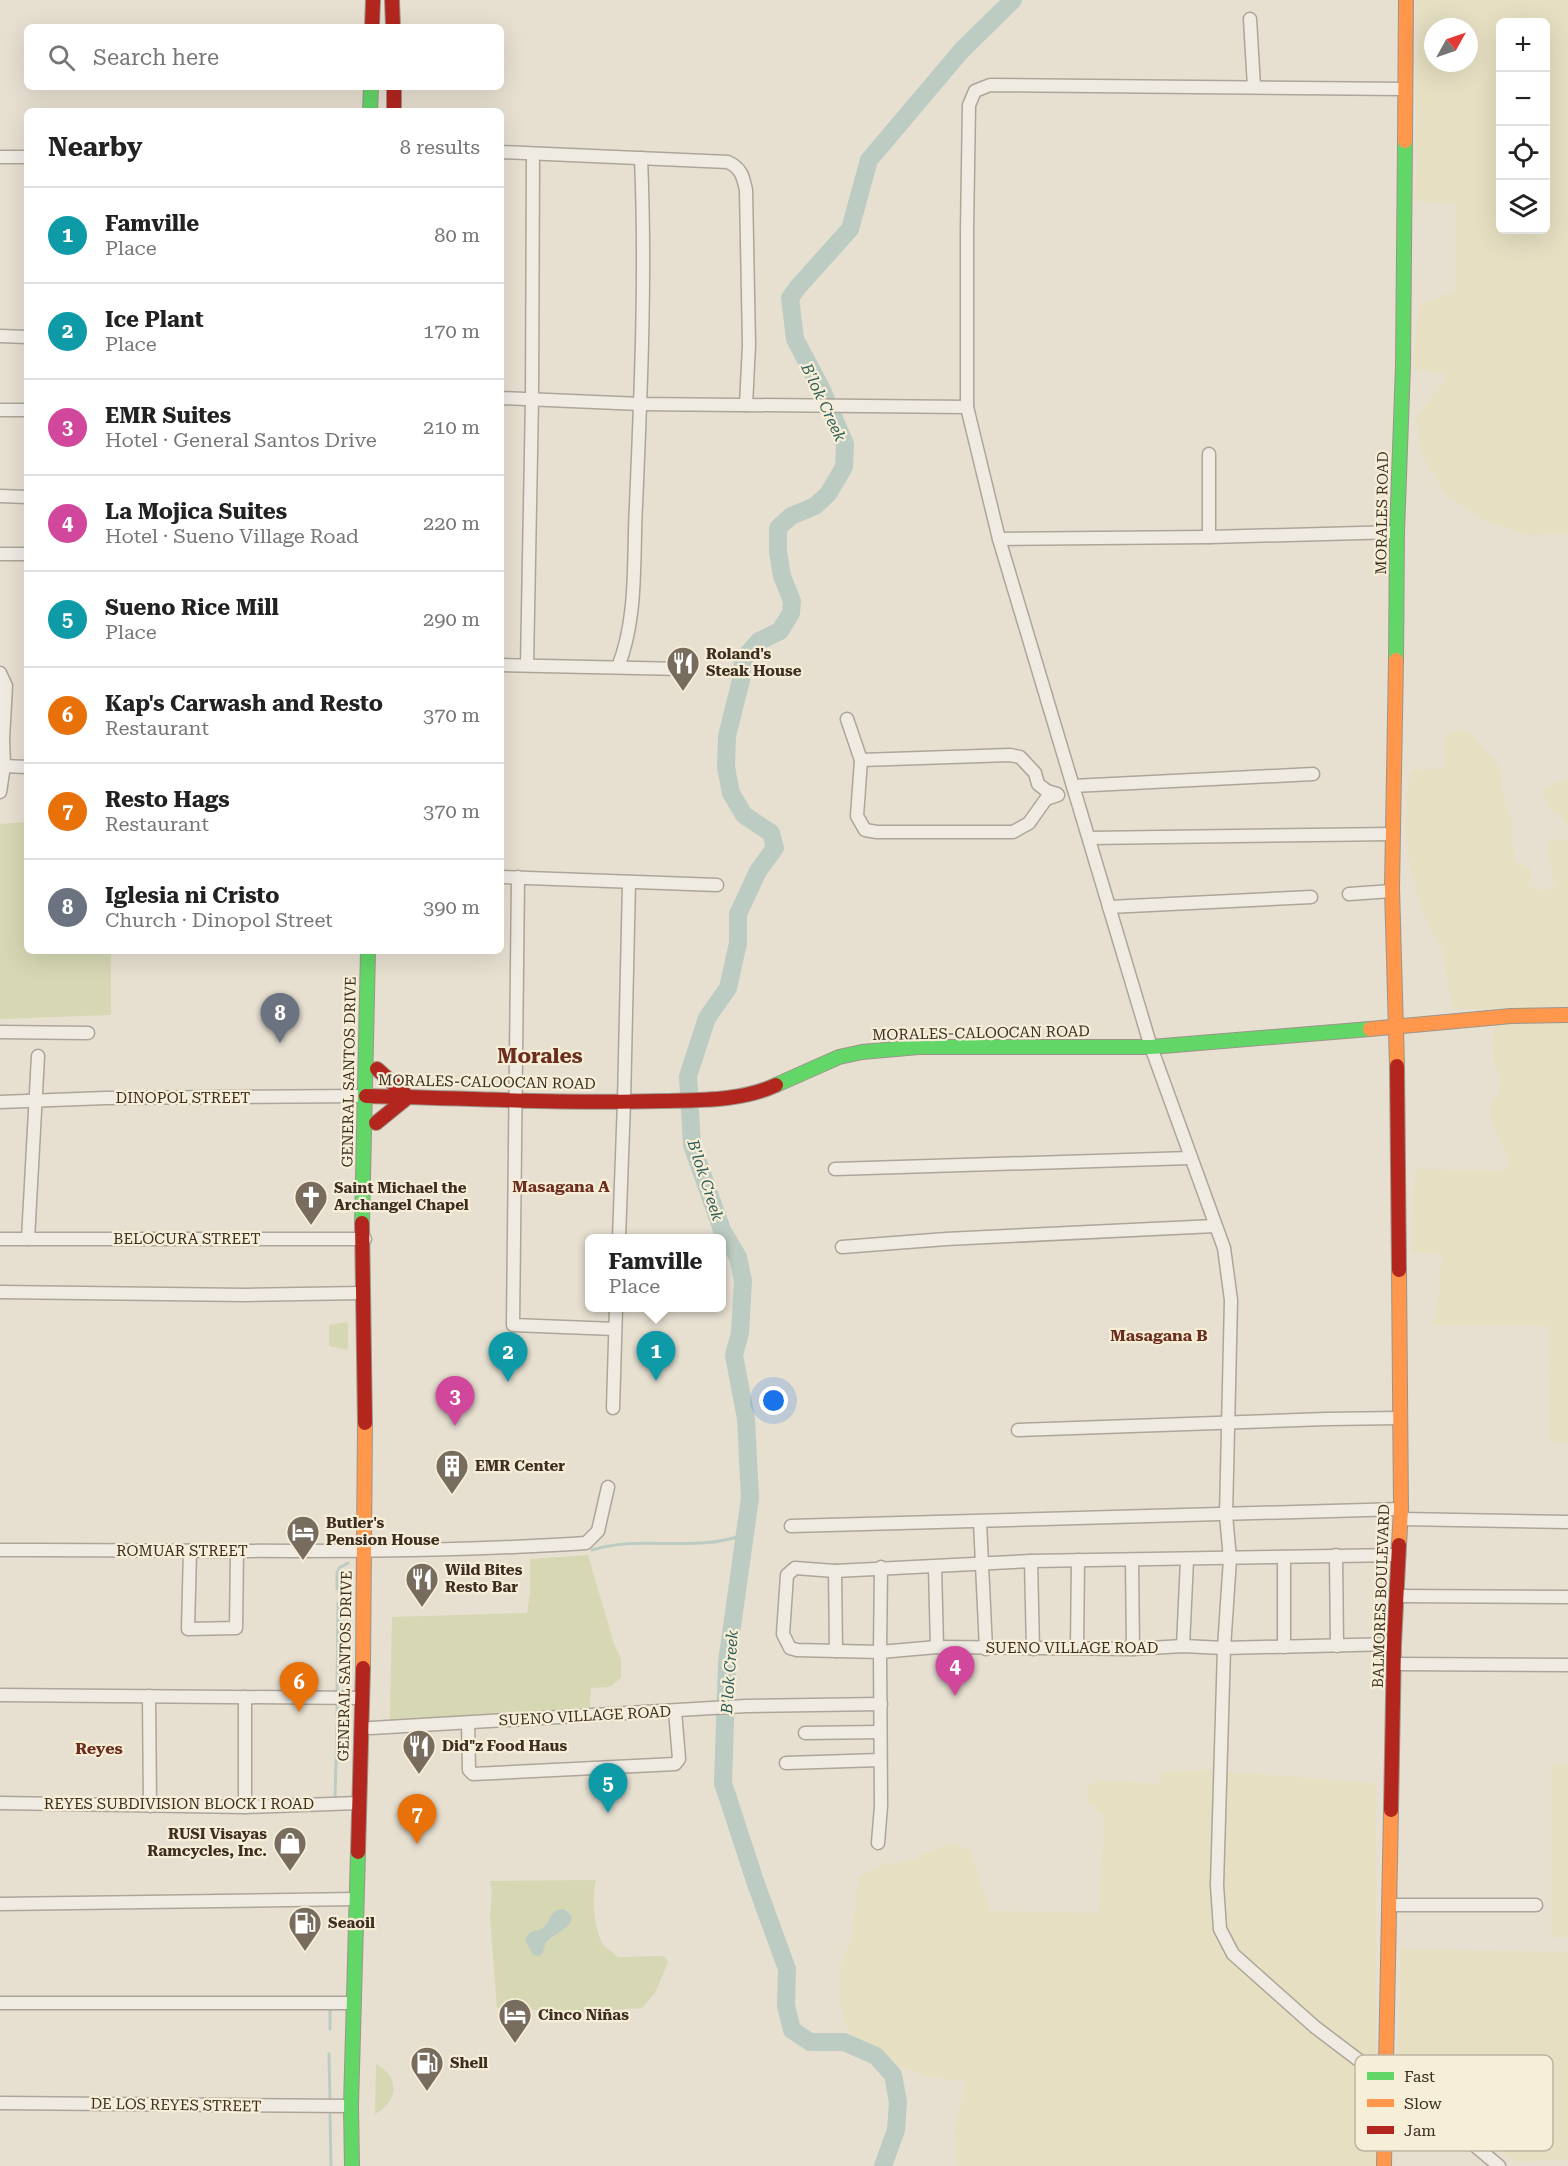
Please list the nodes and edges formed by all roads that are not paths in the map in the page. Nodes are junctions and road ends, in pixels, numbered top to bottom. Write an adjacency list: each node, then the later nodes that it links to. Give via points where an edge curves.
1 (373, 0): 5 (main road)
2 (392, 0): 6 (main road)
3 (1406, 0): 8 (main road, MORALES ROAD)
4 (1250, 19): 7 (street)
5 (372, 24)
6 (393, 24)
7 (1254, 87): 8 (street); 24 (street, via 990,85 975,92 969,105)
8 (1406, 89): 30 (main road, MORALES ROAD)
9 (371, 90): 11 (main road)
10 (394, 90): 12 (main road)
11 (370, 108)
12 (394, 108)
13 (504, 152): 14 (street)
14 (533, 154): 17 (street); 21 (street)
15 (0, 156): 16 (street)
16 (24, 157)
17 (641, 158): 22 (street, via 644,237); 23 (street, via 728,162 739,168 743,176 749,345)
18 (0, 336): 19 (street)
19 (24, 337)
20 (504, 398): 21 (street)
21 (532, 399): 22 (street); 36 (street)
22 (640, 404): 23 (street); 37 (street, via 631,614)
23 (746, 405): 24 (street)
24 (967, 407): 32 (street)
25 (0, 410): 26 (street)
26 (24, 410)
27 (1209, 454): 31 (street)
28 (0, 496): 29 (street)
29 (24, 496)
30 (1397, 532): 31 (street); 49 (main road, MORALES ROAD)
31 (1209, 537): 32 (street)
32 (999, 539): 46 (street)
33 (0, 554): 34 (street)
34 (24, 554)
35 (504, 665): 36 (street)
36 (526, 666): 37 (street)
37 (618, 667): 38 (street)
38 (683, 669)
39 (0, 673): 41 (street, via 6,686)
40 (847, 719): 42 (street)
41 (1, 739): 43 (street)
42 (861, 760): 48 (street, via 1010,755 1020,757 1035,773 1038,784); 48 (street, via 857,816 865,830 1013,832 1029,824 1046,799)
43 (4, 766): 44 (street); 47 (street)
44 (24, 767)
45 (1313, 774): 46 (street)
46 (1074, 790): 48 (street); 50 (street)
47 (0, 792)
48 (1058, 795)
49 (1393, 834): 50 (street); 55 (main road, MORALES ROAD)
50 (1089, 838): 58 (street)
51 (504, 877): 52 (street)
52 (518, 877): 53 (street); 70 (street)
53 (629, 882): 54 (street); 73 (street)
54 (717, 885)
55 (1392, 891): 56 (street); 62 (main road, MORALES ROAD)
56 (1349, 894)
57 (1311, 897): 58 (street)
58 (1109, 907): 65 (street)
59 (368, 954): 68 (main road, GENERAL SANTOS DRIVE)
60 (378, 954): 67 (main road, GENERAL SANTOS DRIVE)
61 (1568, 1015): 62 (main road, MORALES-CALOOCAN ROAD)
62 (1397, 1027): 65 (main road, MORALES-CALOOCAN ROAD); 88 (main road, BALMORES BOULEVARD)
63 (0, 1032): 64 (street)
64 (88, 1033)
65 (1151, 1047): 73 (main road, MORALES-CALOOCAN ROAD, via 919,1047 862,1052 839,1057 743,1096); 75 (street)
66 (38, 1056): 72 (street)
67 (377, 1069): 68 (main road, GENERAL SANTOS DRIVE); 69 (main road)
68 (371, 1096): 69 (main road, MORALES-CALOOCAN ROAD); 72 (street, DINOPOL STREET); 74 (main road, GENERAL SANTOS DRIVE); 81 (main road, GENERAL SANTOS DRIVE)
69 (408, 1097): 70 (main road, MORALES-CALOOCAN ROAD); 74 (main road)
70 (515, 1101): 73 (main road, MORALES-CALOOCAN ROAD); 86 (street, via 513,1325)
71 (0, 1102): 72 (street, DINOPOL STREET)
72 (34, 1102): 80 (street)
73 (624, 1102): 78 (street)
74 (376, 1123): 81 (main road, GENERAL SANTOS DRIVE)
75 (1190, 1158): 76 (street); 77 (street)
76 (835, 1169)
77 (1215, 1226): 82 (street); 89 (street, via 1224,1248 1231,1300)
78 (619, 1234)
79 (0, 1239): 80 (street, BELOCURA STREET)
80 (28, 1239): 81 (street, BELOCURA STREET)
81 (368, 1239): 84 (main road, GENERAL SANTOS DRIVE); 97 (main road, GENERAL SANTOS DRIVE)
82 (842, 1247)
83 (0, 1292): 84 (street)
84 (362, 1293): 97 (main road, GENERAL SANTOS DRIVE)
85 (616, 1312): 86 (street)
86 (615, 1329): 87 (street)
87 (613, 1408)
88 (1400, 1418): 89 (street); 92 (main road, BALMORES BOULEVARD)
89 (1228, 1422): 90 (street); 93 (street)
90 (1018, 1430)
91 (608, 1487): 97 (street, ROMUAR STREET, via 598,1531 586,1543 520,1548)
92 (1401, 1514): 93 (street); 95 (street); 102 (main road, BALMORES BOULEVARD)
93 (1226, 1515): 94 (street); 104 (street)
94 (980, 1522): 96 (street); 109 (street)
95 (1568, 1522)
96 (791, 1526)
97 (368, 1549): 100 (street, ROMUAR STREET); 132 (main road, GENERAL SANTOS DRIVE); 136 (main road, GENERAL SANTOS DRIVE)
98 (0, 1550): 99 (street, ROMUAR STREET)
99 (190, 1551): 100 (street, ROMUAR STREET); 100 (street, via 188,1629 236,1628)
100 (237, 1551)
101 (1336, 1555): 102 (street); 103 (street); 117 (street)
102 (1399, 1555): 113 (main road, BALMORES BOULEVARD)
103 (1284, 1557): 104 (street); 119 (street)
104 (1230, 1559): 107 (street); 121 (street)
105 (1078, 1560): 106 (street); 108 (street); 120 (street)
106 (1131, 1560): 107 (street); 124 (street)
107 (1187, 1560): 116 (street)
108 (1031, 1561): 109 (street); 123 (street)
109 (982, 1564): 110 (street); 122 (street)
110 (935, 1567): 111 (street); 118 (street)
111 (881, 1568): 112 (street); 126 (street)
112 (836, 1570): 125 (street); 125 (street, SUENO VILLAGE ROAD, via 789,1571 783,1635 793,1649)
113 (1398, 1596): 114 (street); 115 (main road, BALMORES BOULEVARD)
114 (1568, 1598)
115 (1394, 1644): 117 (street, SUENO VILLAGE ROAD); 127 (main road, BALMORES BOULEVARD)
116 (1183, 1646): 121 (street, SUENO VILLAGE ROAD); 124 (street, SUENO VILLAGE ROAD)
117 (1337, 1646): 119 (street, SUENO VILLAGE ROAD)
118 (937, 1647): 122 (street, SUENO VILLAGE ROAD); 126 (street, SUENO VILLAGE ROAD)
119 (1284, 1647): 121 (street, SUENO VILLAGE ROAD)
120 (1077, 1648): 123 (street, SUENO VILLAGE ROAD); 124 (street, SUENO VILLAGE ROAD)
121 (1224, 1648): 153 (street, via 1217,1885 1220,1929 1233,1954)
122 (986, 1649): 123 (street, SUENO VILLAGE ROAD)
123 (1033, 1649)
124 (1133, 1649)
125 (836, 1651): 126 (street, SUENO VILLAGE ROAD)
126 (880, 1652): 133 (street)
127 (1395, 1664): 128 (street); 148 (main road, BALMORES BOULEVARD)
128 (1568, 1665)
129 (0, 1695): 130 (street)
130 (149, 1696): 131 (street); 143 (street)
131 (245, 1697): 132 (street); 144 (street)
132 (361, 1698): 142 (main road, GENERAL SANTOS DRIVE)
133 (881, 1704): 134 (street, SUENO VILLAGE ROAD); 137 (street)
134 (675, 1711): 135 (street, SUENO VILLAGE ROAD); 135 (street, via 679,1759 675,1764 479,1775 469,1770)
135 (468, 1723): 136 (street, SUENO VILLAGE ROAD)
136 (371, 1728): 159 (main road, GENERAL SANTOS DRIVE)
137 (880, 1732): 138 (street); 139 (street)
138 (805, 1733)
139 (880, 1760): 140 (street); 145 (street)
140 (786, 1763)
141 (0, 1803): 143 (street, REYES SUBDIVISION BLOCK I ROAD)
142 (358, 1803): 144 (street, REYES SUBDIVISION BLOCK I ROAD); 146 (main road, GENERAL SANTOS DRIVE)
143 (150, 1806): 144 (street, REYES SUBDIVISION BLOCK I ROAD)
144 (245, 1807)
145 (878, 1843)
146 (357, 1899): 147 (street); 151 (main road, GENERAL SANTOS DRIVE)
147 (0, 1904)
148 (1389, 1905): 149 (street); 152 (main road, BALMORES BOULEVARD)
149 (1536, 1905)
150 (0, 2003): 151 (street)
151 (354, 2003): 155 (main road, GENERAL SANTOS DRIVE)
152 (1385, 2055)
153 (1355, 2058)
154 (0, 2103): 155 (street, DE LOS REYES STREET)
155 (351, 2106): 158 (main road, GENERAL SANTOS DRIVE)
156 (1384, 2151): 160 (main road, BALMORES BOULEVARD)
157 (1481, 2151): 161 (street)
158 (352, 2166)
159 (363, 2166)
160 (1384, 2166)
161 (1499, 2166)

